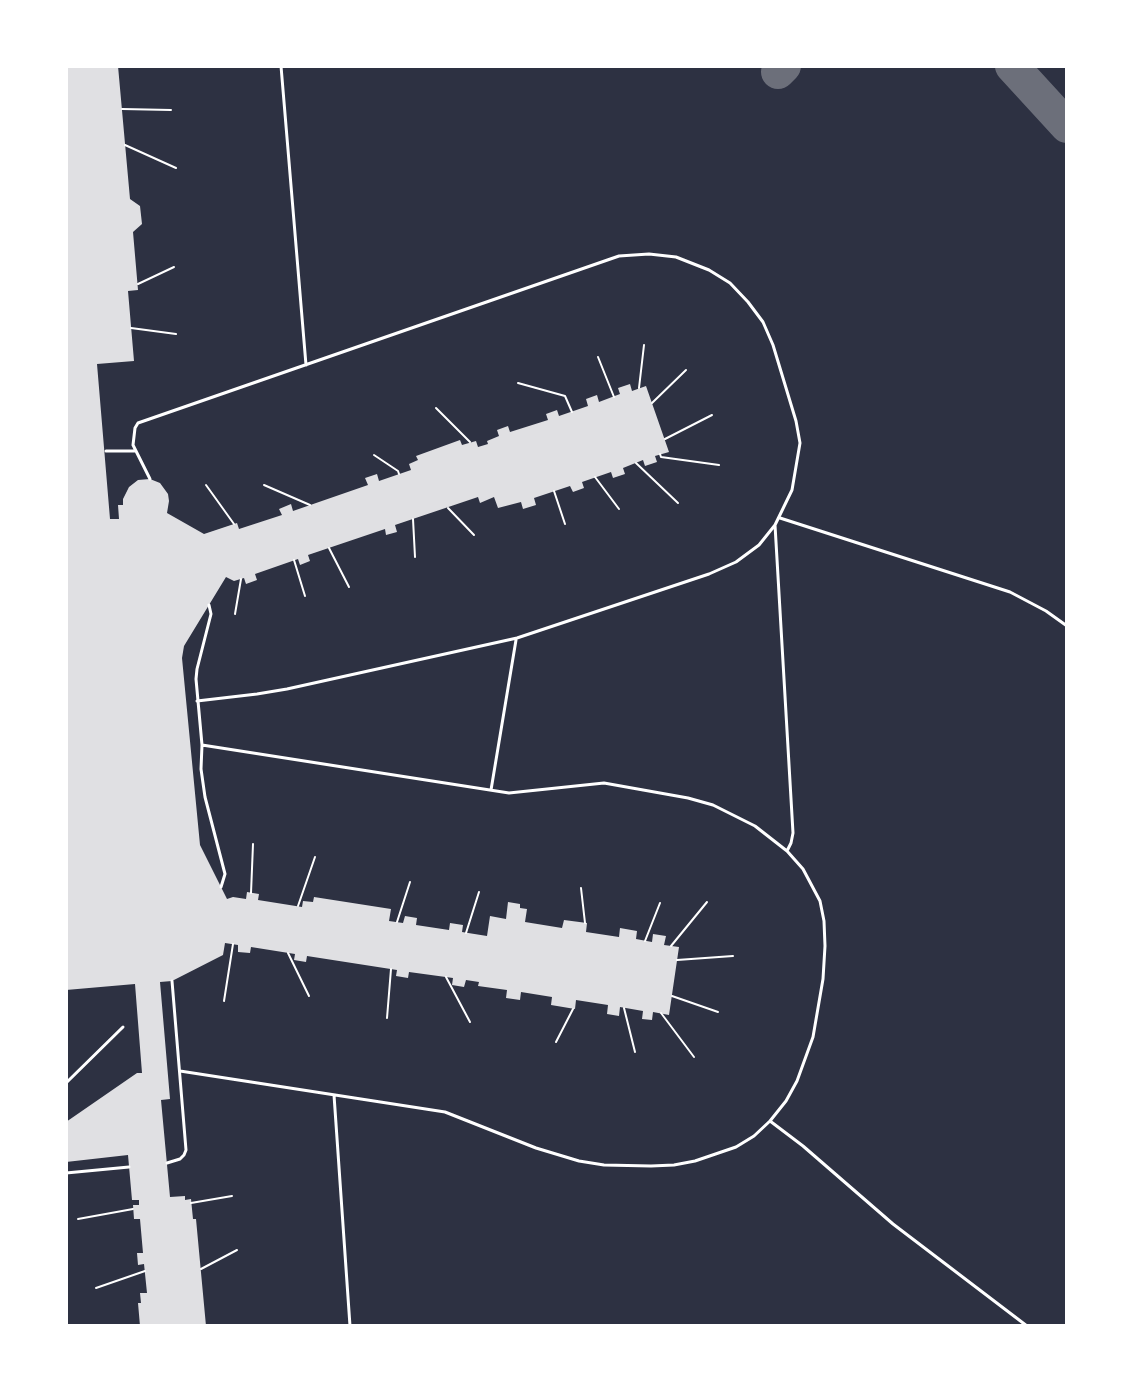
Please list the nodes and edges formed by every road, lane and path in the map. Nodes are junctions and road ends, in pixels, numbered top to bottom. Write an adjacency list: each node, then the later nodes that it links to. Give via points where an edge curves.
1 (281, 66): 12 (lane)
2 (122, 109): 3 (path)
3 (171, 110)
4 (125, 145): 5 (path)
5 (176, 168)
6 (174, 267): 7 (path)
7 (138, 284)
8 (131, 328): 9 (path)
9 (176, 334)
10 (644, 345): 15 (path)
11 (598, 357): 16 (path)
12 (306, 365): 24 (lane, via 138,423); 39 (lane, via 619,256 676,257 730,283 763,322 773,345 800,443 792,490)
13 (686, 370): 17 (path)
14 (518, 383): 19 (path, via 565,396)
15 (639, 388)
16 (614, 397)
17 (652, 403)
18 (436, 408): 22 (path)
19 (572, 412)
20 (712, 415): 21 (path)
21 (665, 439)
22 (470, 442)
23 (106, 451): 24 (lane)
24 (135, 451): 31 (lane)
25 (660, 454): 28 (path)
26 (374, 455): 29 (path)
27 (636, 463): 35 (path)
28 (719, 465)
29 (399, 474)
30 (595, 477): 38 (path)
31 (150, 479)
32 (206, 485): 41 (path)
33 (264, 485): 36 (path)
34 (554, 491): 42 (path)
35 (678, 503)
36 (310, 505)
37 (448, 508): 44 (path)
38 (619, 509)
39 (780, 518): 43 (lane); 53 (lane, via 1010,592)
40 (413, 519): 46 (path)
41 (234, 524)
42 (565, 524)
43 (775, 525): 54 (lane, via 759,545 709,574); 59 (lane, via 793,833)
44 (474, 535)
45 (329, 548): 49 (path)
46 (415, 557)
47 (294, 560): 50 (path)
48 (241, 579): 52 (path)
49 (349, 587)
50 (305, 596)
51 (209, 605): 55 (lane)
52 (235, 614)
53 (1067, 626)
54 (517, 638): 55 (lane, via 287,689); 57 (lane)
55 (197, 701): 56 (lane)
56 (202, 745): 57 (lane); 62 (lane, via 205,797 225,874)
57 (491, 790): 59 (lane, via 509,793 604,783 688,798 737,815)
58 (253, 844): 65 (path)
59 (787, 851): 97 (lane, via 820,901 825,946 807,1059)
60 (315, 857): 68 (path)
61 (410, 882): 69 (path)
62 (221, 887)
63 (581, 888): 70 (path)
64 (479, 892): 71 (path)
65 (251, 893)
66 (707, 902): 74 (path)
67 (660, 903): 72 (path)
68 (298, 906)
69 (397, 922)
70 (585, 923)
71 (466, 933)
72 (645, 941)
73 (233, 944): 83 (path)
74 (671, 946)
75 (288, 953): 81 (path)
76 (733, 956): 77 (path)
77 (677, 960)
78 (391, 969): 88 (path)
79 (446, 977): 89 (path)
80 (172, 981): 94 (lane)
81 (309, 996)
82 (672, 996): 86 (path)
83 (224, 1001)
84 (624, 1008): 92 (path)
85 (573, 1009): 91 (path)
86 (718, 1012)
87 (661, 1013): 93 (path)
88 (387, 1018)
89 (470, 1022)
90 (123, 1027): 95 (lane)
91 (556, 1042)
92 (635, 1052)
93 (694, 1057)
94 (180, 1071): 96 (lane); 98 (lane, via 186,1150 180,1159)
95 (66, 1083)
96 (334, 1095): 97 (lane, via 445,1112 536,1148 604,1165 695,1161 736,1147); 109 (lane)
97 (770, 1121): 110 (lane)
98 (167, 1163)
99 (129, 1167): 100 (lane)
100 (66, 1173)
101 (232, 1196): 102 (path)
102 (191, 1203)
103 (133, 1209): 104 (path)
104 (78, 1219)
105 (237, 1250): 106 (path)
106 (201, 1269)
107 (145, 1271): 108 (path)
108 (96, 1288)
109 (350, 1326)
110 (1027, 1326)

